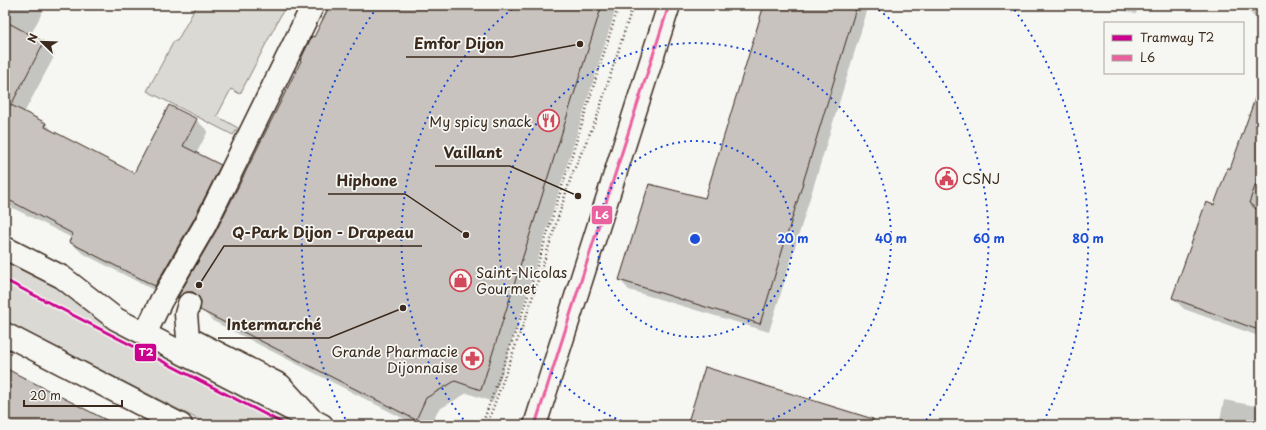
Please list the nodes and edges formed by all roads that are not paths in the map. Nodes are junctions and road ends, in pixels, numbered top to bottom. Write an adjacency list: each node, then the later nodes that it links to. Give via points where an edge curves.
1 (313, 5): 6 (main road, via 205,225)
2 (669, 5): 9 (main road)
3 (5, 248): 6 (main road, via 62,277 116,319)
4 (189, 304): 7 (main road, via 186,314 188,338 280,385)
5 (5, 334): 8 (main road)
6 (145, 334): 7 (main road)
7 (317, 422)
8 (181, 425)
9 (534, 425)

